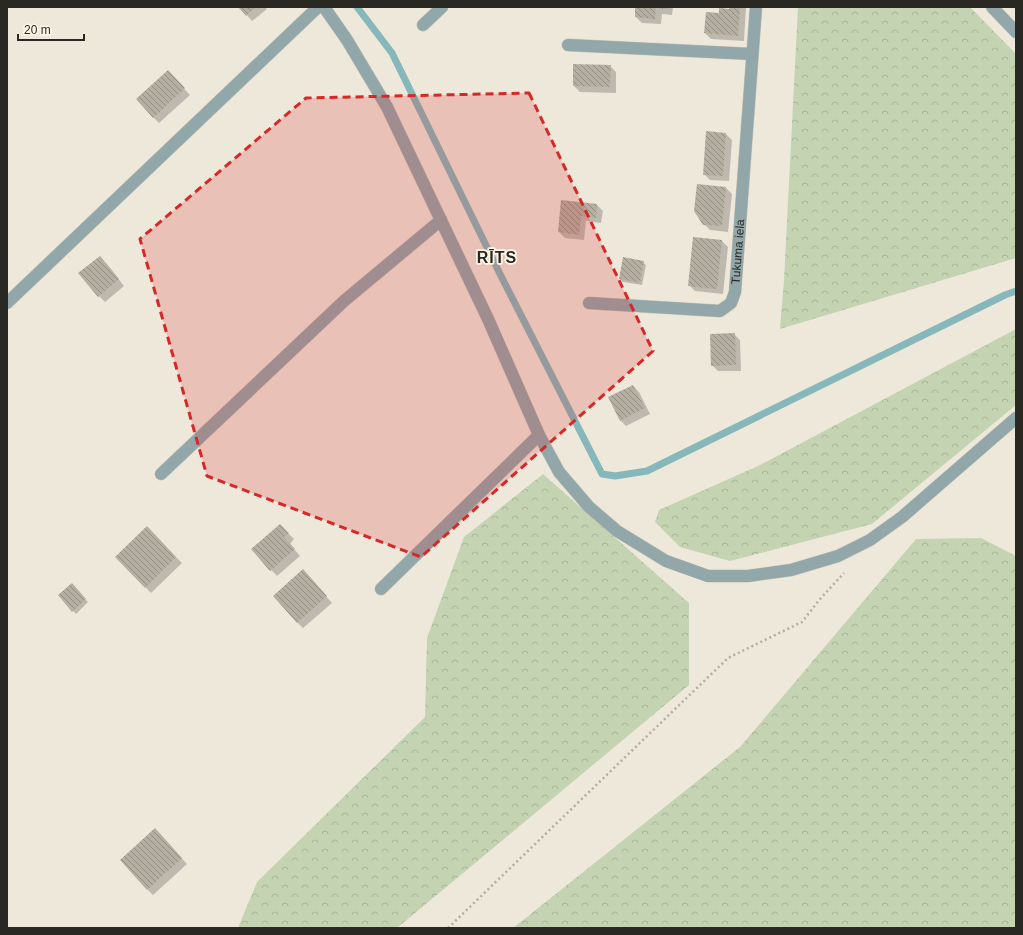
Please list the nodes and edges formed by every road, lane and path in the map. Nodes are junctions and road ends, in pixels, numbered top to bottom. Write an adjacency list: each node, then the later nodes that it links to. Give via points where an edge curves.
1 (318, 7): 12 (street)
2 (324, 7): 10 (street, via 387,107)
3 (442, 7): 6 (street)
4 (756, 7): 9 (street, Tukuma iela)
5 (992, 7): 7 (street)
6 (423, 25)
7 (1016, 32)
8 (568, 45): 9 (street)
9 (752, 54): 11 (street, Tukuma iela, via 735,292 731,303 720,311)
10 (441, 220): 14 (street); 15 (street, via 344,301)
11 (589, 303)
12 (7, 304)
13 (1016, 418): 14 (street, via 902,517 870,540 838,556 791,570 748,576 708,576 666,561 617,531 589,507 559,472)
14 (540, 435): 17 (street)
15 (161, 474)
16 (845, 572): 18 (path, via 802,622 728,658)
17 (381, 589)
18 (448, 928)

